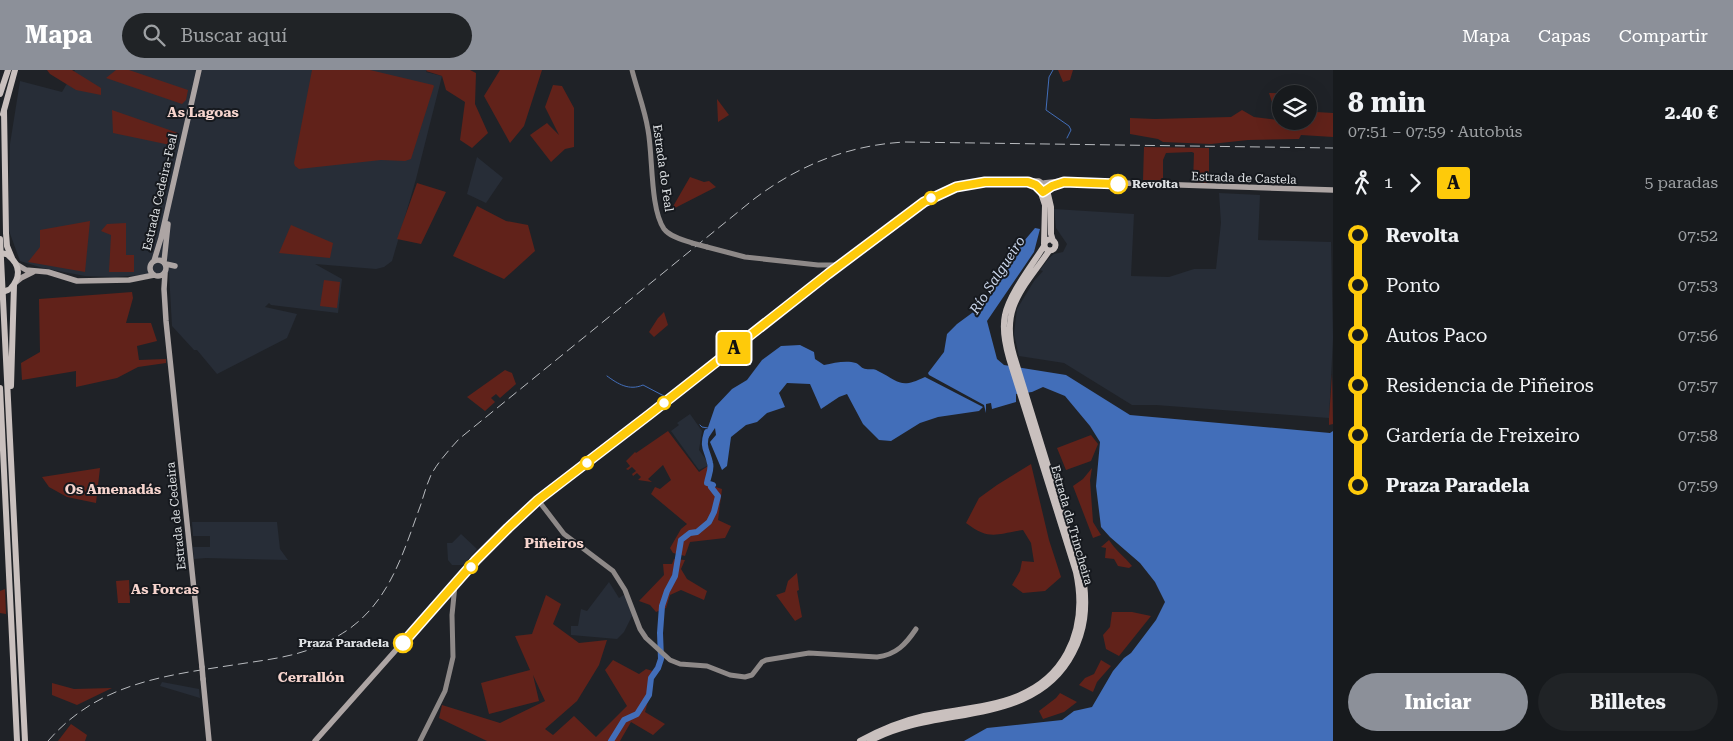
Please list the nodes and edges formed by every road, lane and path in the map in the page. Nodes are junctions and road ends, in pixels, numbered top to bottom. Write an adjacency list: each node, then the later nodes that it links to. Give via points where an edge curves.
1 (8, 70): 5 (highway)
2 (15, 70): 6 (highway)
3 (201, 70): 13 (main road, Estrada Cedeira-Feal); 14 (main road, Estrada Cedeira-Feal, via 167,226)
4 (632, 70): 16 (street, Estrada do Feal, bridge, via 648,130 655,200 669,234 745,257)
5 (0, 94)
6 (4, 110): 7 (highway); 12 (highway)
7 (0, 133)
8 (1043, 187): 9 (main road, Estrada de Castela, via 1064,182); 11 (highway); 11 (highway, Estrada da Trincheira, via 1051,207 1051,234 1055,247 1053,250); 16 (main road, via 1039,181 985,182 940,193 913,209 841,265)
9 (1333, 190)
10 (0, 239): 25 (highway)
11 (1046, 247): 24 (highway, Estrada da Trincheira, via 1010,300 1003,329)
12 (9, 257): 17 (main road, via 23,269); 20 (highway, via 18,273)
13 (154, 261): 14 (main road, via 159,260); 15 (main road, Estrada Cedeira-Feal)
14 (165, 267): 18 (main road); 21 (main road, Estrada Cedeira-Feal)
15 (150, 268): 18 (main road); 19 (main road)
16 (824, 269): 28 (main road, via 650,414)
17 (33, 272): 19 (main road, via 48,272 77,281); 20 (main road)
18 (156, 276): 19 (main road); 21 (main road)
19 (124, 280)
20 (15, 284): 22 (highway, bridge); 25 (highway)
21 (164, 289): 33 (main road, Estrada de Cedeira, bridge)
22 (0, 293)
23 (0, 388): 27 (highway)
24 (1027, 407): 36 (highway, Estrada da Trincheira, via 1079,586 1080,613 1073,642 1051,676 1026,693 1002,702 922,717); 37 (highway, Estrada da Trincheira, via 1084,582 1086,611 1078,643 1054,679 1029,698 1005,707 924,721)
25 (9, 422): 32 (highway)
26 (0, 434): 27 (highway)
27 (4, 471): 31 (highway)
28 (538, 500): 29 (main road); 30 (street, via 564,534 613,571 625,590 640,629 659,651 680,664 707,666 745,678 766,660 804,653 887,656 903,646)
29 (455, 585): 34 (main road); 35 (street, via 453,657 445,691)
30 (916, 629)
31 (17, 741)
32 (25, 741)
33 (209, 741)
34 (315, 741)
35 (420, 741)
36 (860, 741)
37 (870, 741)

